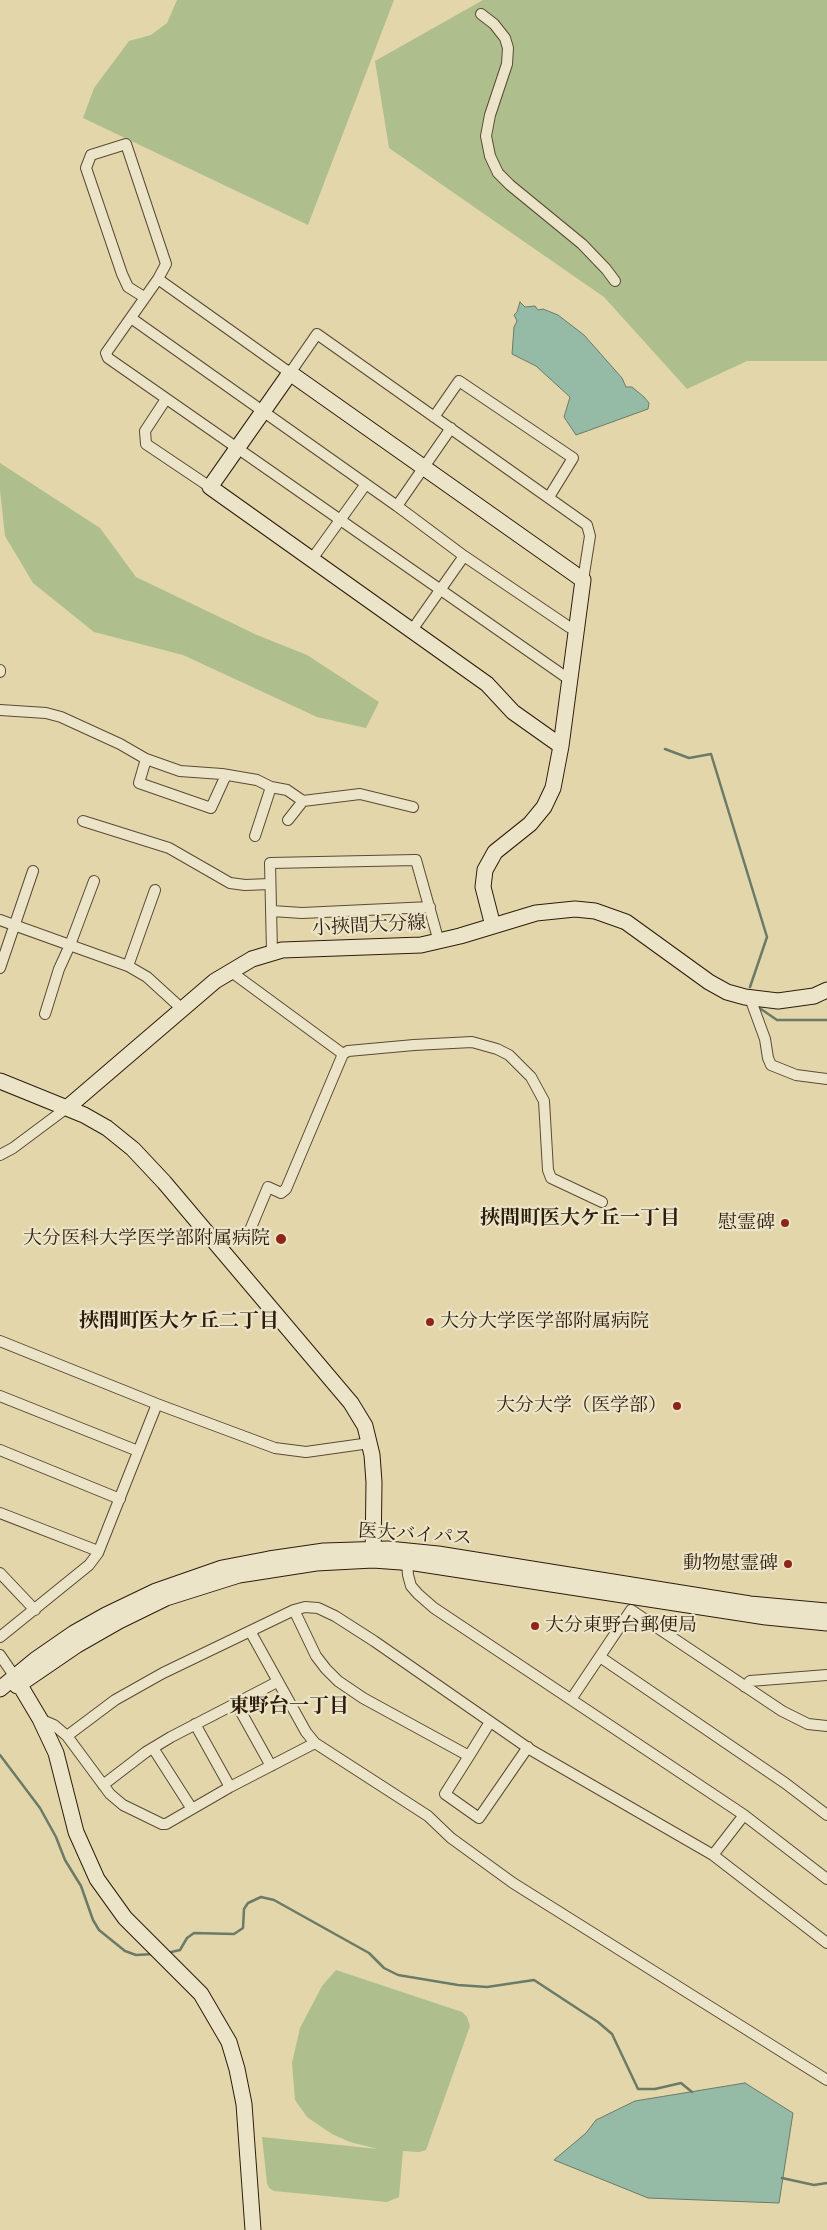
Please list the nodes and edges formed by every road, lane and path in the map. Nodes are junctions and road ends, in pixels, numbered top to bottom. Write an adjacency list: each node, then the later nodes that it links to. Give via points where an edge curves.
1 (481, 14): 3 (street, via 494,24 508,48 507,64 486,136 498,173 582,244)
2 (158, 279): 4 (street); 4 (street, via 166,264 126,144 91,155 86,168 122,274 128,287); 6 (street)
3 (614, 282)
4 (144, 297): 5 (street)
5 (131, 318): 7 (street, via 106,353 108,358); 8 (street)
6 (290, 373): 8 (street); 9 (street, via 317,334); 12 (street)
7 (166, 399): 11 (street); 14 (street, via 145,431 146,444)
8 (262, 412): 11 (street); 13 (street)
9 (434, 416): 10 (street); 15 (street, via 459,381 573,458)
10 (452, 428): 12 (street); 15 (street)
11 (237, 447): 14 (street); 17 (street)
12 (424, 467): 16 (street); 20 (street)
13 (366, 484): 16 (street); 17 (street)
14 (210, 487): 19 (street)
15 (549, 497): 20 (street, via 587,526 590,536)
16 (397, 506): 18 (street)
17 (340, 520): 19 (street); 21 (street)
18 (464, 556): 21 (street); 23 (street)
19 (312, 559): 22 (street)
20 (583, 580): 23 (street)
21 (440, 590): 22 (street); 24 (street)
22 (412, 630): 26 (street, via 487,684 513,712)
23 (577, 630): 24 (street)
24 (570, 680): 26 (street)
25 (0, 710): 27 (street, via 61,716)
26 (561, 746): 43 (street, via 553,788 544,808 530,824 495,852 485,870 482,887)
27 (146, 759): 28 (street, via 180,771); 28 (street, via 139,783 211,808)
28 (226, 775): 29 (street, via 257,780)
29 (271, 787): 30 (street, via 287,790); 34 (street)
30 (303, 801): 31 (street, via 360,794); 32 (street)
31 (413, 807)
32 (288, 820)
33 (84, 821): 37 (street, via 169,848 230,883)
34 (255, 836)
35 (33, 871): 42 (street)
36 (94, 881): 45 (street)
37 (270, 884): 39 (street, via 270,863 416,860); 40 (street)
38 (155, 890): 47 (street)
39 (430, 907): 40 (street, via 302,913); 44 (street)
40 (272, 911): 46 (street)
41 (0, 920): 42 (street)
42 (15, 925): 45 (street); 48 (street)
43 (493, 926): 44 (street, 小挾間大分線); 51 (street, 小挾間大分線, via 548,910 594,911 626,922 715,985)
44 (439, 942): 46 (street, 小挾間大分線, via 400,947)
45 (70, 946): 47 (street); 53 (street, via 59,968)
46 (272, 952): 49 (street, 小挾間大分線)
47 (128, 966): 52 (street, via 147,977)
48 (0, 968)
49 (230, 971): 52 (street, 小挾間大分線); 54 (street)
50 (827, 990): 51 (street, 小挾間大分線, via 814,996 778,1001)
51 (750, 998): 55 (street, via 771,1065 796,1075)
52 (181, 1008): 57 (street, 小挾間大分線)
53 (45, 1014)
54 (343, 1054): 59 (street, via 472,1042 503,1052 531,1077 544,1101 551,1178); 60 (street, via 286,1189 280,1193 268,1187)
55 (827, 1079)
56 (0, 1081): 57 (street)
57 (68, 1107): 58 (street); 64 (street, via 111,1131 151,1168 351,1403)
58 (0, 1155)
59 (602, 1202)
60 (246, 1235)
61 (0, 1341): 63 (street)
62 (0, 1396): 66 (street)
63 (157, 1404): 64 (street, via 283,1450 306,1452); 66 (street)
64 (370, 1443): 70 (street, via 374,1482)
65 (0, 1450): 67 (street)
66 (138, 1451): 67 (street)
67 (120, 1500): 69 (street)
68 (0, 1512): 69 (street)
69 (98, 1551): 73 (street, via 89,1565)
70 (374, 1554): 71 (street, 医大バイパス); 75 (street, 医大バイパス, via 455,1556 750,1604); 82 (street, 医大バイパス, via 272,1569 223,1579 181,1593 99,1632)
71 (407, 1562): 76 (street, 医大バイパス, via 766,1617); 86 (street, via 409,1580 418,1594 434,1608)
72 (0, 1573): 73 (street)
73 (35, 1610): 78 (street)
74 (294, 1610): 77 (street); 90 (street, via 318,1608 335,1616); 97 (street, via 316,1656 338,1681)
75 (827, 1611)
76 (827, 1623)
77 (250, 1631): 83 (street); 93 (street, via 123,1696)
78 (0, 1637)
79 (0, 1655): 82 (street)
80 (600, 1656): 84 (street, via 631,1610); 86 (street); 103 (street)
81 (827, 1675): 84 (street, via 750,1681)
82 (17, 1681): 85 (street, 医大バイパス); 87 (street, 医大バイパス); 89 (street)
83 (277, 1682): 88 (street); 94 (street)
84 (745, 1686): 92 (street, via 797,1720)
85 (0, 1689)
86 (572, 1698): 102 (street)
87 (0, 1699)
88 (236, 1703): 91 (street); 98 (street)
89 (40, 1720): 93 (street, via 54,1725); 108 (street, via 56,1753 80,1843 97,1880 119,1910 200,1994 228,2042 238,2069 244,2104)
90 (490, 1722): 96 (street); 97 (street)
91 (196, 1724): 95 (street); 100 (street)
92 (827, 1726)
93 (67, 1736): 99 (street)
94 (315, 1743): 98 (street); 107 (street, via 428,1816 451,1838 513,1883)
95 (153, 1748): 99 (street); 101 (street)
96 (528, 1748): 97 (street, via 479,1818 445,1794); 104 (street)
97 (469, 1756)
98 (271, 1766): 100 (street)
99 (103, 1785): 101 (street, via 123,1805 162,1824)
100 (230, 1787): 101 (street)
101 (192, 1810)
102 (744, 1815): 104 (street); 105 (street)
103 (827, 1815)
104 (713, 1855): 106 (street)
105 (827, 1879)
106 (827, 1943)
107 (827, 2080)
108 (253, 2230)

